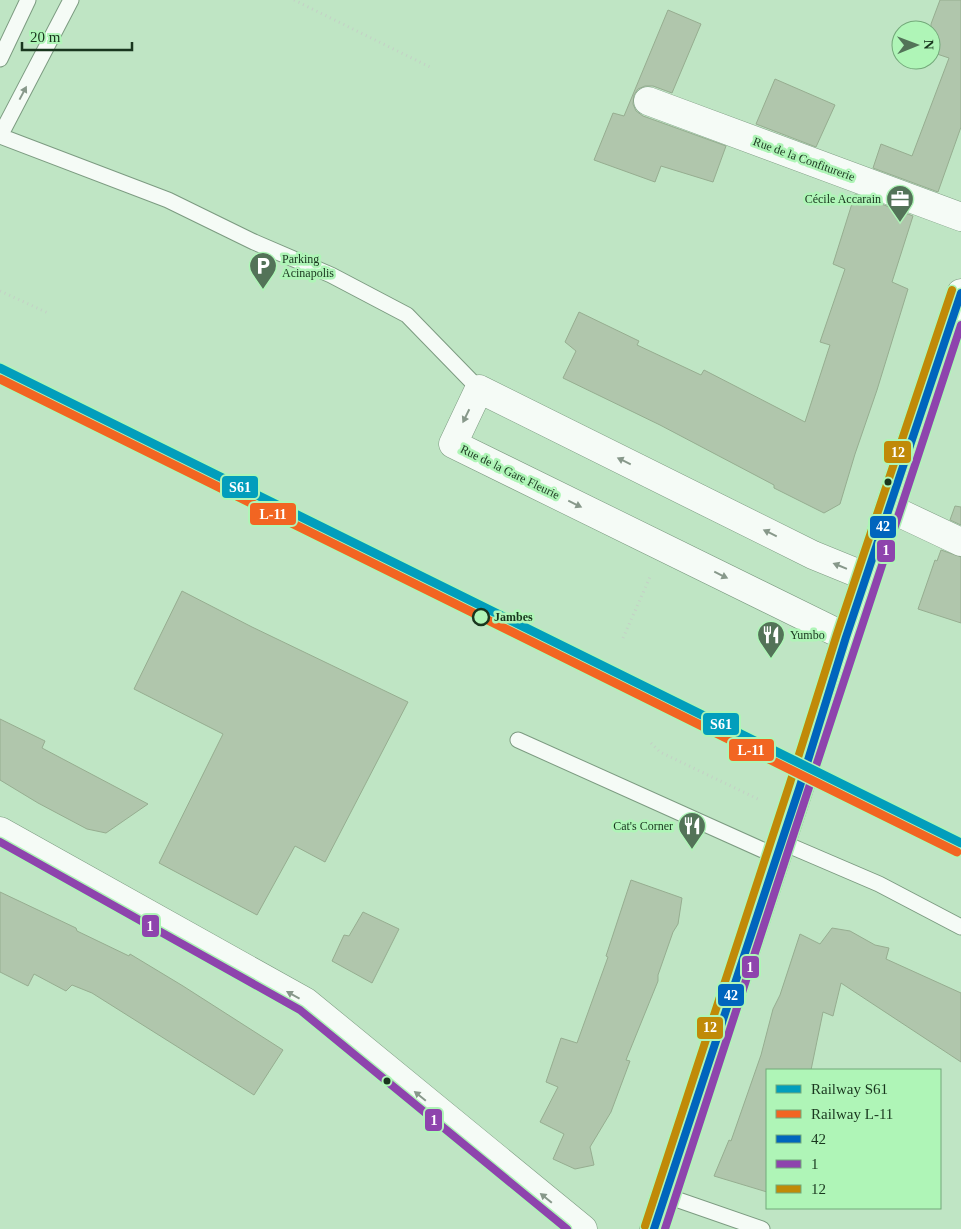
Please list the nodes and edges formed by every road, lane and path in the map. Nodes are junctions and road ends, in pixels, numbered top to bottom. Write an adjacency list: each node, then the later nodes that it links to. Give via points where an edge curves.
1 (28, 0): 4 (lane)
2 (71, 0): 7 (lane, one-way to 2)
3 (294, 0): 5 (path)
4 (0, 59)
5 (432, 68)
6 (648, 101): 8 (street, Rue de la Confiturerie)
7 (0, 136): 12 (lane, via 168,200 407,314)
8 (961, 216)
9 (0, 292): 11 (path)
10 (961, 293): 13 (street)
11 (48, 313)
12 (479, 389): 15 (street, Rue de la Gare Fleurie, one-way to 15, via 453,444); 16 (street, one-way to 12, via 813,554)
13 (889, 508): 14 (street); 16 (street)
14 (961, 542)
15 (663, 547): 17 (street, Rue de la Gare Fleurie, one-way to 17); 18 (path)
16 (867, 577): 17 (street)
17 (846, 637): 21 (street)
18 (623, 638)
19 (518, 740): 23 (lane)
20 (651, 742): 21 (path, via 660,752)
21 (790, 814): 23 (street)
22 (0, 831): 26 (street, one-way to 22, via 306,1002)
23 (779, 849): 24 (lane, via 879,884); 25 (street)
24 (961, 927)
25 (664, 1195): 27 (street); 28 (lane)
26 (583, 1229)
27 (654, 1229)
28 (762, 1229)

